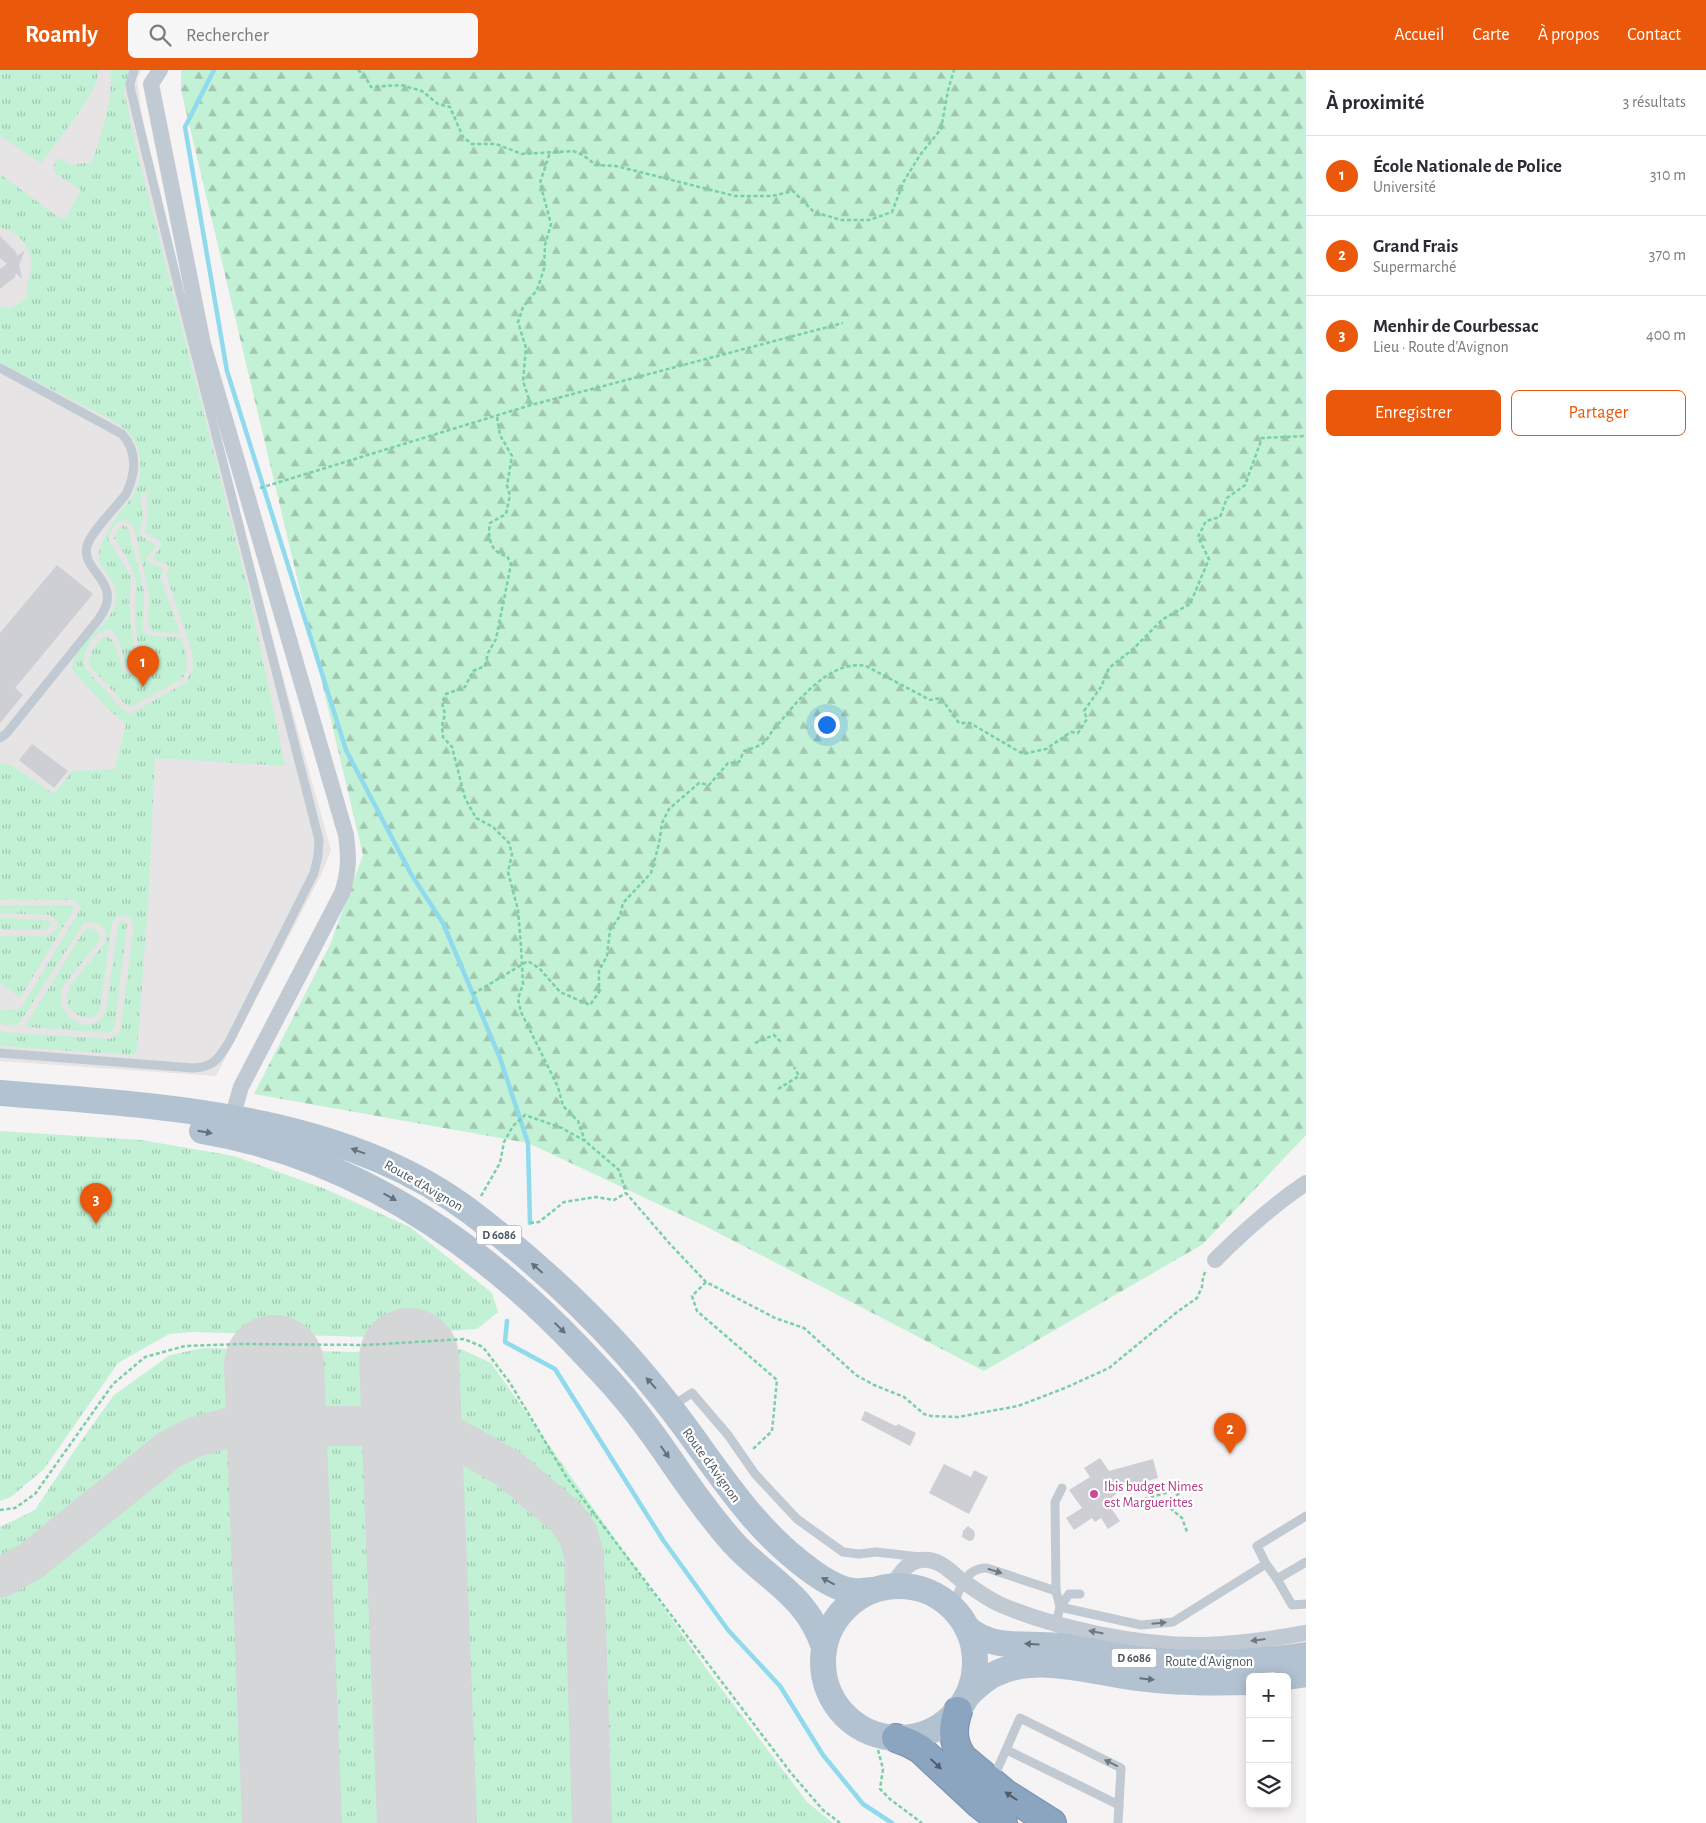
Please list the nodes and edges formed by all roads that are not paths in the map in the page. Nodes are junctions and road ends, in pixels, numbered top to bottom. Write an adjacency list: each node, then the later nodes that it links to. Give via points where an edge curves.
1 (134, 70): 5 (lane, via 131,92 319,840 318,856 314,873 230,1040 212,1065 192,1068)
2 (160, 70): 8 (street, via 151,84 203,344 346,835 349,855 348,877 342,893 241,1086)
3 (0, 368): 4 (lane, via 122,434 131,446 134,469 126,494 90,538 86,548 91,565 107,589 106,606 98,620)
4 (0, 738)
5 (0, 1053)
6 (0, 1093): 8 (main road, Route d'Avignon / D 6086, via 123,1103)
7 (0, 1109): 26 (main road, Route d'Avignon / D 6086, one-way to 26, via 134,1120 264,1144 350,1176 418,1214 512,1284 600,1370 641,1417 731,1540 796,1599)
8 (232, 1118): 11 (main road, Route d'Avignon / D 6086, one-way to 8, via 657,1389 553,1281 471,1212 444,1194 377,1158 312,1137)
9 (1306, 1183): 10 (street, via 1283,1199)
10 (1215, 1260)
11 (670, 1407): 14 (lane, via 692,1393 728,1435 755,1474 797,1519 843,1552 911,1555); 19 (main road, Route d'Avignon / D 6086, one-way to 11, via 854,1592 827,1581 795,1559 741,1504)
12 (1062, 1488): 20 (lane, via 1055,1502)
13 (1306, 1516): 16 (lane, via 1257,1546)
14 (935, 1561): 18 (street); 19 (street, via 922,1560 910,1564)
15 (1306, 1562): 17 (lane)
16 (1266, 1564): 17 (lane); 23 (lane, one-way to 16, via 1141,1625 1173,1622)
17 (1277, 1579): 22 (lane, via 1292,1605)
18 (964, 1582): 20 (lane, one-way to 20, via 975,1571 987,1568); 23 (street, via 997,1603); 24 (lane, via 958,1590)
19 (883, 1588): 24 (main road, via 916,1588 936,1596); 26 (main road, via 856,1599 841,1612 830,1628)
20 (1056, 1591): 23 (lane)
21 (1080, 1594): 23 (lane, via 1069,1594)
22 (1306, 1604)
23 (1058, 1615): 25 (street, one-way to 23, via 1227,1644 1179,1644 1116,1636)
24 (960, 1618): 27 (main road, Route d'Avignon / D 6086, one-way to 24, via 1222,1663 1153,1660 1057,1646 991,1642 975,1635); 31 (main road, via 973,1644 975,1661 974,1679)
25 (1306, 1633)
26 (824, 1647): 32 (main road, via 822,1669 838,1709 854,1724)
27 (1306, 1655)
28 (1306, 1674): 29 (main road)
29 (1291, 1676)
30 (1246, 1682): 31 (main road, Route d'Avignon / D 6086, one-way to 30, via 983,1681 996,1673 1035,1665 1187,1683)
31 (963, 1703): 32 (main road, via 936,1729 910,1738); 34 (highway, via 954,1730 955,1744 958,1752)
32 (885, 1736): 36 (highway, one-way to 36, via 920,1749)
33 (1007, 1750): 34 (lane, via 994,1772); 35 (lane); 35 (lane, one-way to 33, via 1121,1768 1020,1718)
34 (974, 1768): 37 (highway, one-way to 34, via 1006,1794)
35 (1119, 1805): 38 (lane)
36 (1003, 1823)
37 (1052, 1823)
38 (1118, 1823)

